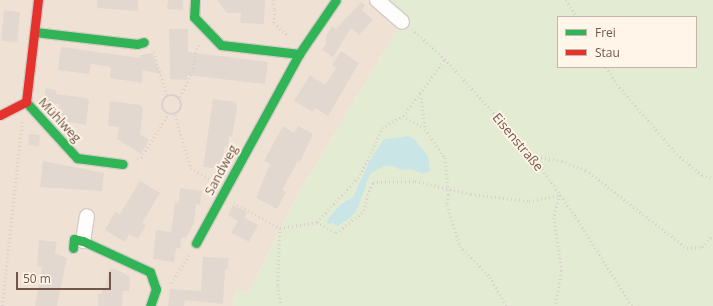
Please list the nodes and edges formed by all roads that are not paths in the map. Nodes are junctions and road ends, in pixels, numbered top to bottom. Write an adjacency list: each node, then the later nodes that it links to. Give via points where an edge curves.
1 (38, 0): 6 (street, Mühlweg)
2 (196, 0): 8 (street, via 194,18 221,45)
3 (336, 0): 8 (street, Sandweg)
4 (377, 0): 5 (street)
5 (402, 22)
6 (36, 32): 7 (street, via 137,44); 9 (street, Mühlweg)
7 (144, 42)
8 (301, 50): 13 (street, Sandweg)
9 (26, 102): 10 (street, Mühlweg); 11 (street, Mühlweg, via 77,158)
10 (0, 115)
11 (123, 164)
12 (87, 216): 14 (street)
13 (196, 243)
14 (78, 244): 15 (street, via 150,272 156,289)
15 (150, 306)

